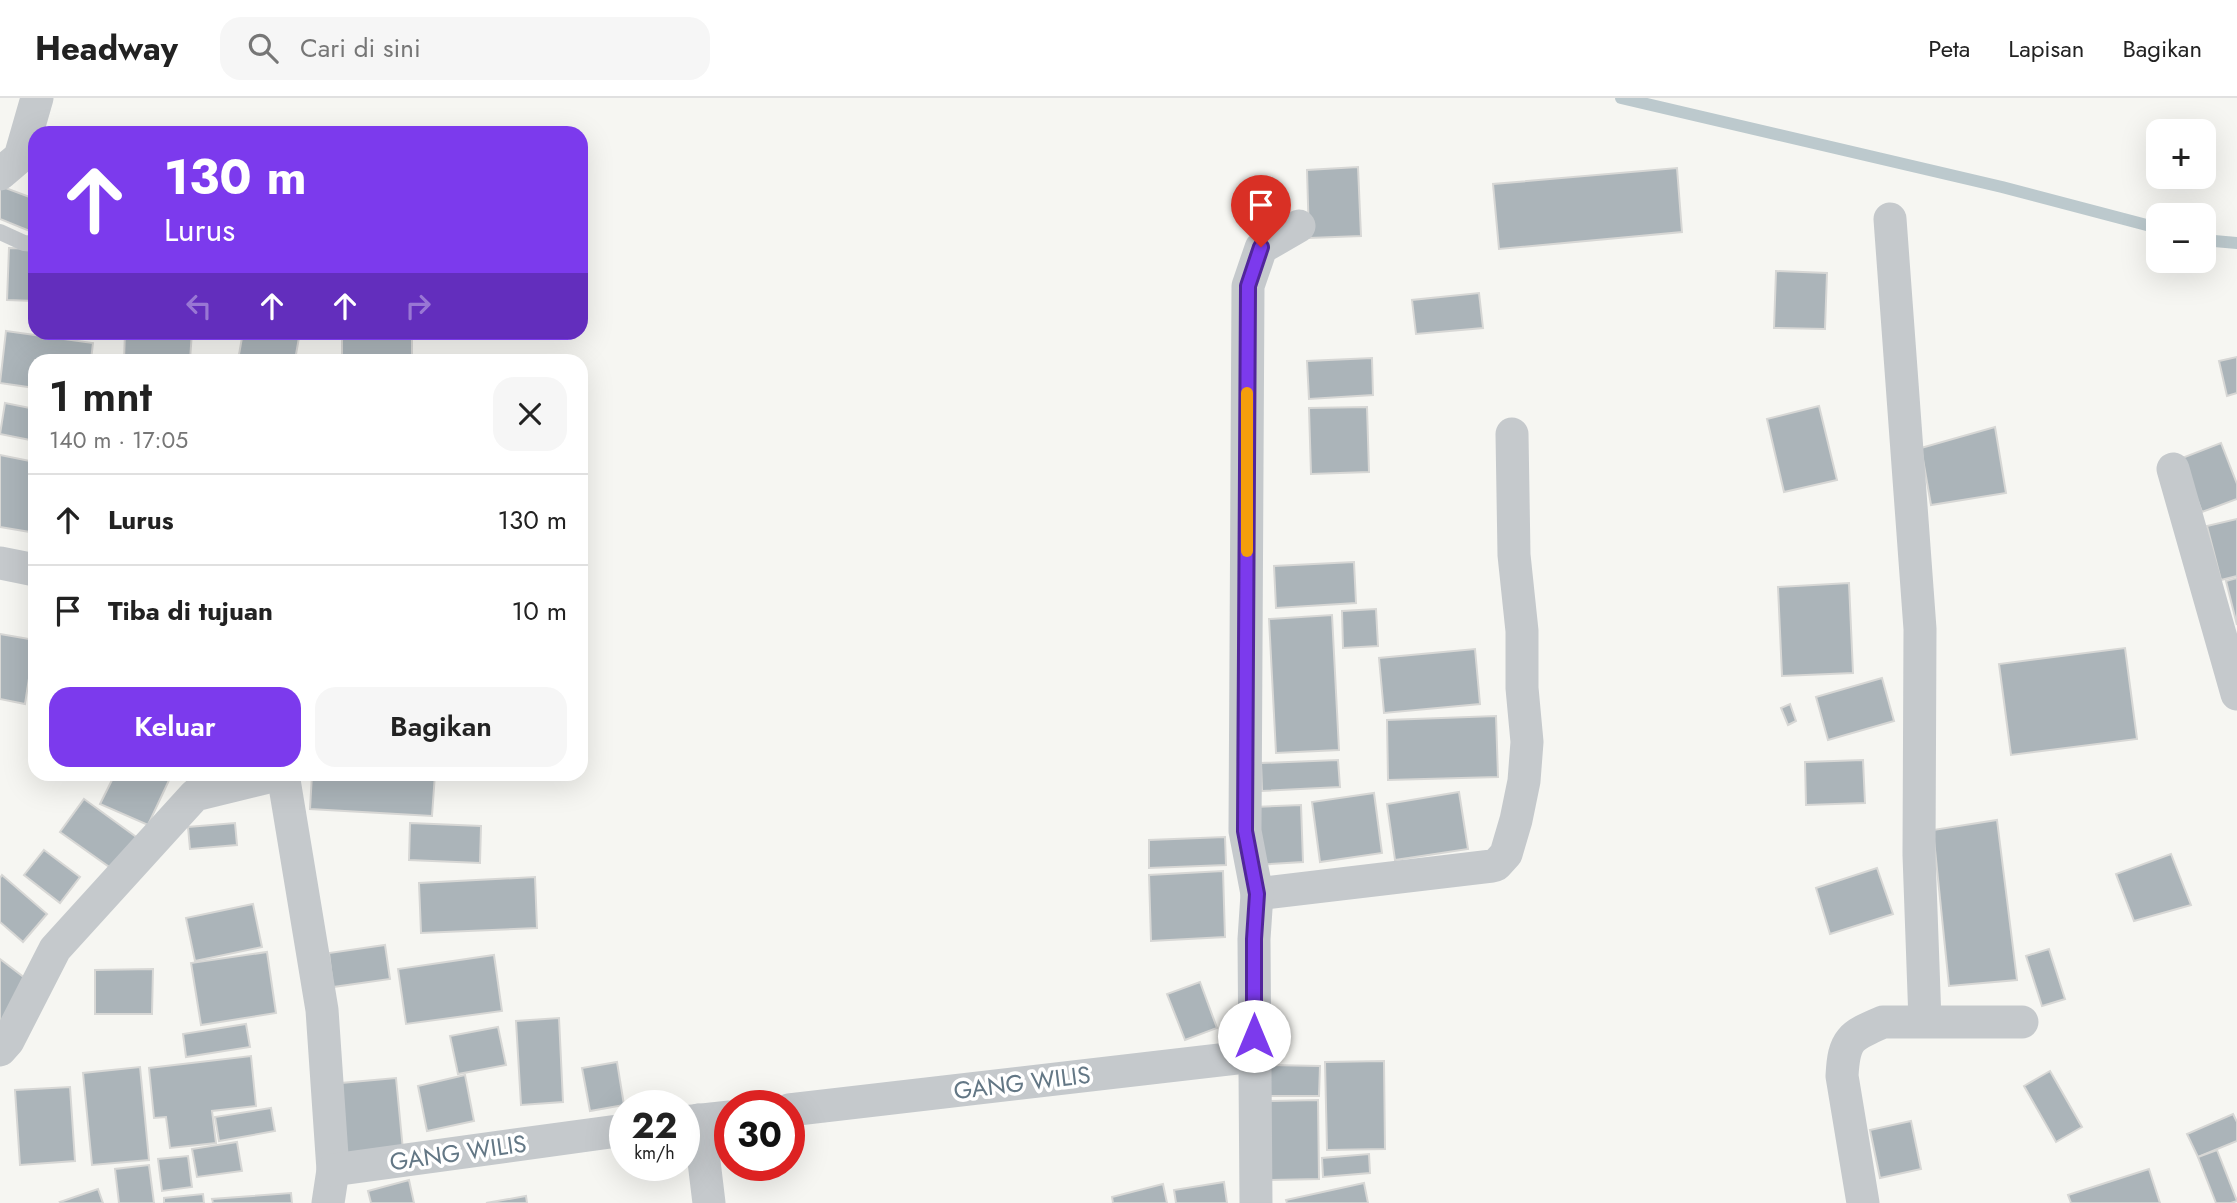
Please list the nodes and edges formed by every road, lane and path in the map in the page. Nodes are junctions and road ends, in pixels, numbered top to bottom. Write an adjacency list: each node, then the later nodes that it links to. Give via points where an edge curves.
1 (37, 98): 2 (street)
2 (29, 126)
3 (28, 129): 4 (street, via 20,157)
4 (0, 174)
5 (1890, 219): 17 (street, via 1920,629 1919,855)
6 (1299, 226): 16 (street, via 1261,247 1248,286 1245,831)
7 (0, 232): 8 (lane)
8 (28, 243)
9 (1512, 434): 16 (street, via 1514,555 1527,742 1524,781 1506,853 1492,866)
10 (2173, 469): 13 (street)
11 (0, 564): 12 (street)
12 (28, 569)
13 (2237, 694)
14 (253, 781): 19 (street, via 195,795 55,949)
15 (283, 781): 24 (street, via 322,1010)
16 (1257, 894): 20 (street)
17 (1925, 1021): 18 (street); 28 (street, via 1883,1022 1847,1043 1842,1076)
18 (2022, 1022)
19 (0, 1050)
20 (1254, 1056): 21 (street, GANG WILIS); 27 (street)
21 (805, 1108)
22 (704, 1120): 26 (street)
23 (609, 1132): 24 (street, GANG WILIS)
24 (333, 1170): 25 (street)
25 (328, 1203)
26 (709, 1203)
27 (1256, 1203)
28 (1863, 1203)

